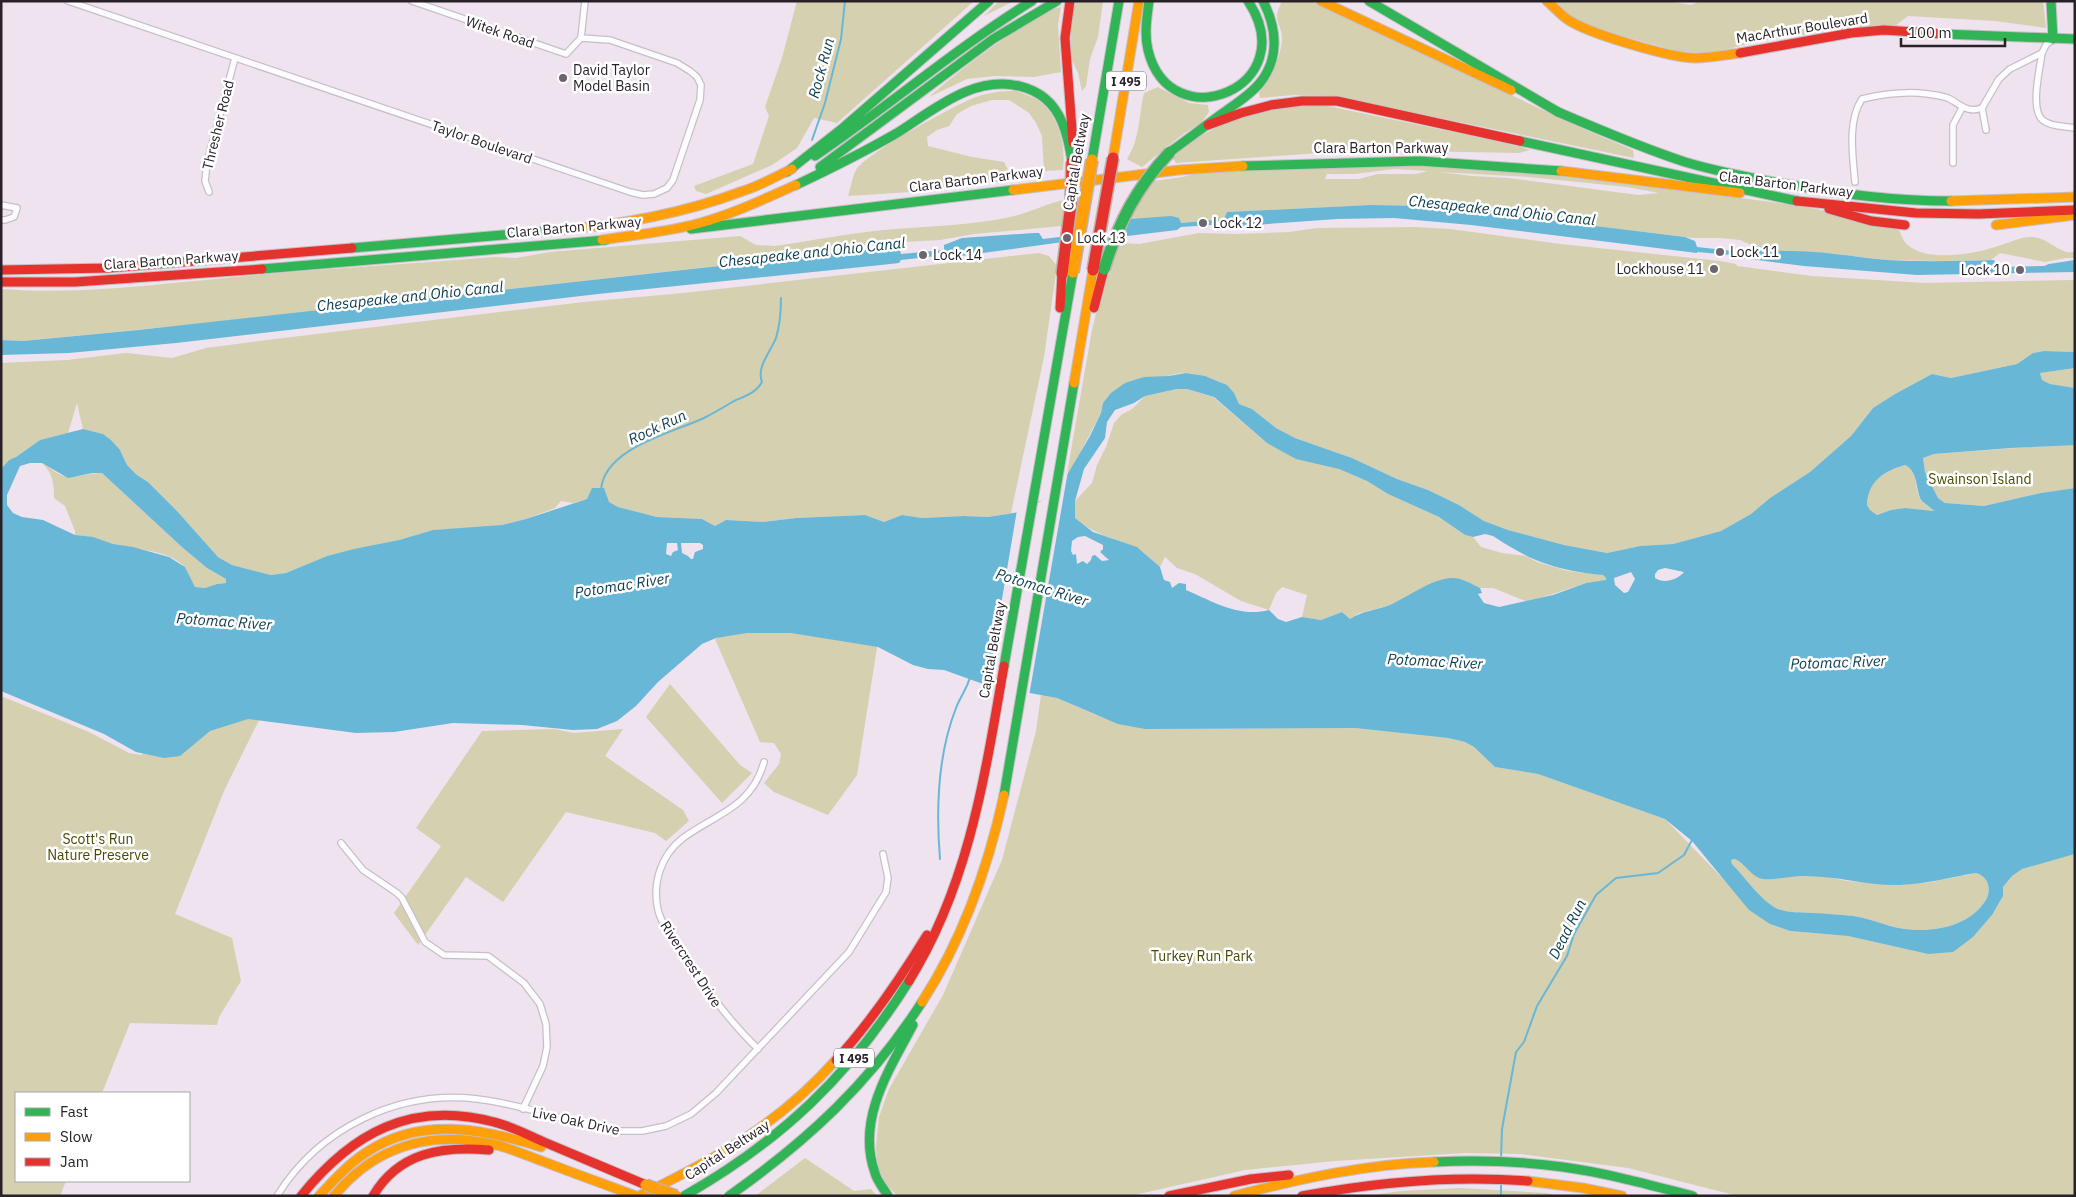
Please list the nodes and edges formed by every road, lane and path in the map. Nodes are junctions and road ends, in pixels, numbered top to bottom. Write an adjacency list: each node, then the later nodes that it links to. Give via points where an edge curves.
1 (68, 1): 20 (street, Taylor Boulevard)
2 (412, 1): 16 (street, Witek Road, via 566,54)
3 (585, 1): 16 (street)
4 (989, 1): 29 (main road)
5 (1032, 1): 29 (main road, Clara Barton Parkway, via 841,139)
6 (1058, 1): 32 (main road, via 993,39 832,159)
7 (1070, 1): 27 (main road, via 1063,44 1073,130)
8 (1248, 1): 14 (main road, via 1263,34 1260,58 1254,71 1235,90 1208,98 1172,89 1156,71 1146,36)
9 (1263, 1): 24 (main road, via 1274,32 1267,72 1250,93)
10 (1321, 1): 23 (main road, Clara Barton Parkway)
11 (1369, 1): 23 (main road)
12 (1547, 1): 17 (main road, MacArthur Boulevard, via 1583,28 1670,55 1692,58 1884,30)
13 (2051, 1): 17 (main road)
14 (1144, 2): 42 (main road, I 495, bridge, via 1113,158)
15 (1118, 4): 44 (main road, Capital Beltway / I 495, bridge, via 1092,160)
16 (581, 38): 20 (street, Taylor Boulevard, via 610,40 677,63 697,77 701,85 700,100 673,180 662,192 643,195 630,192)
17 (2053, 39): 18 (main road, MacArthur Boulevard); 19 (street)
18 (2075, 39)
19 (2042, 53): 22 (street, via 1999,79); 25 (street, via 2037,115 2043,121)
20 (236, 58): 31 (street, Thresher Road, via 207,163 205,181)
21 (1962, 108): 22 (street); 28 (street, via 1953,125); 30 (street, via 1949,99 1927,94 1882,94 1862,99 1856,108 1854,131)
22 (1982, 108): 26 (street)
23 (1558, 112): 33 (main road, Clara Barton Parkway, via 1686,162 1745,177 1852,196 1917,201 1984,201)
24 (1208, 124): 34 (main road, via 1272,103 1304,100 1337,102); 42 (main road, bridge, via 1170,152 1141,184)
25 (2073, 126)
26 (1986, 130)
27 (1072, 162): 32 (main road, via 1063,121 1050,102 1019,84 982,85 957,95 872,147); 44 (main road, bridge)
28 (1953, 163)
29 (787, 172): 43 (main road, Clara Barton Parkway, via 745,191 704,204 598,227 108,268)
30 (1855, 182)
31 (209, 192)
32 (774, 194): 41 (main road, via 707,221)
33 (2075, 196)
34 (1798, 201): 36 (main road, Clara Barton Parkway, via 1916,213); 39 (main road, via 1871,221); 41 (main road, Clara Barton Parkway, via 1534,168 1419,161 1287,164 1179,170)
35 (1, 205): 38 (street, via 17,208 14,217)
36 (2075, 210)
37 (2075, 215): 40 (main road)
38 (1, 220)
39 (1905, 225)
40 (1996, 225)
41 (602, 240): 45 (main road, Clara Barton Parkway, via 165,276 75,282)
42 (1099, 269): 50 (main road, I 495, via 1077,373 1002,808 975,896)
43 (1, 270)
44 (1067, 273): 49 (main road, Capital Beltway / I 495, via 1055,369 988,763)
45 (1, 282)
46 (764, 762): 51 (street, Rivercrest Drive, via 757,782 737,804 671,850 656,883 656,897 664,923 707,990)
47 (341, 843): 52 (street, via 363,870 397,892 425,942 444,955 488,956 524,983 535,997 546,1024 547,1047 543,1066)
48 (883, 854): 51 (street, Live Oak Drive, via 888,878 886,892 858,939 840,963)
49 (961, 868): 55 (main road, via 941,910 896,984 822,1076 749,1137); 62 (main road, Capital Beltway / I 495, via 931,943 903,992 850,1064 783,1131 724,1174)
50 (949, 954): 63 (main road, I 495, via 884,1055 845,1101 795,1148); 64 (main road, via 886,1077 872,1112 869,1157 875,1177)
51 (758, 1049): 52 (street, Live Oak Drive, via 696,1110 655,1129 610,1131)
52 (523, 1109): 56 (street, Live Oak Drive, via 450,1098 389,1108 363,1118 328,1139 302,1163)
53 (1333, 1171): 65 (main road, via 1251,1179); 66 (main road); 69 (main road, via 1446,1161 1497,1161 1614,1176)
54 (646, 1185): 57 (main road, via 496,1122 476,1116 441,1114 403,1120 360,1139 319,1171); 58 (main road, via 492,1132 435,1128 377,1144 355,1158); 61 (main road, bridge)
55 (635, 1195): 59 (main road, via 498,1145 452,1139 422,1141 389,1152 359,1170); 60 (main road, via 496,1150 458,1148 421,1156 402,1165 387,1175)
56 (277, 1196)
57 (301, 1196)
58 (319, 1196)
59 (334, 1196)
60 (373, 1196)
61 (676, 1196)
62 (684, 1196)
63 (729, 1196)
64 (888, 1196)
65 (1169, 1196)
66 (1234, 1196)
67 (1302, 1196): 68 (main road, via 1383,1182 1443,1178 1543,1182)
68 (1622, 1196)
69 (1693, 1196)

